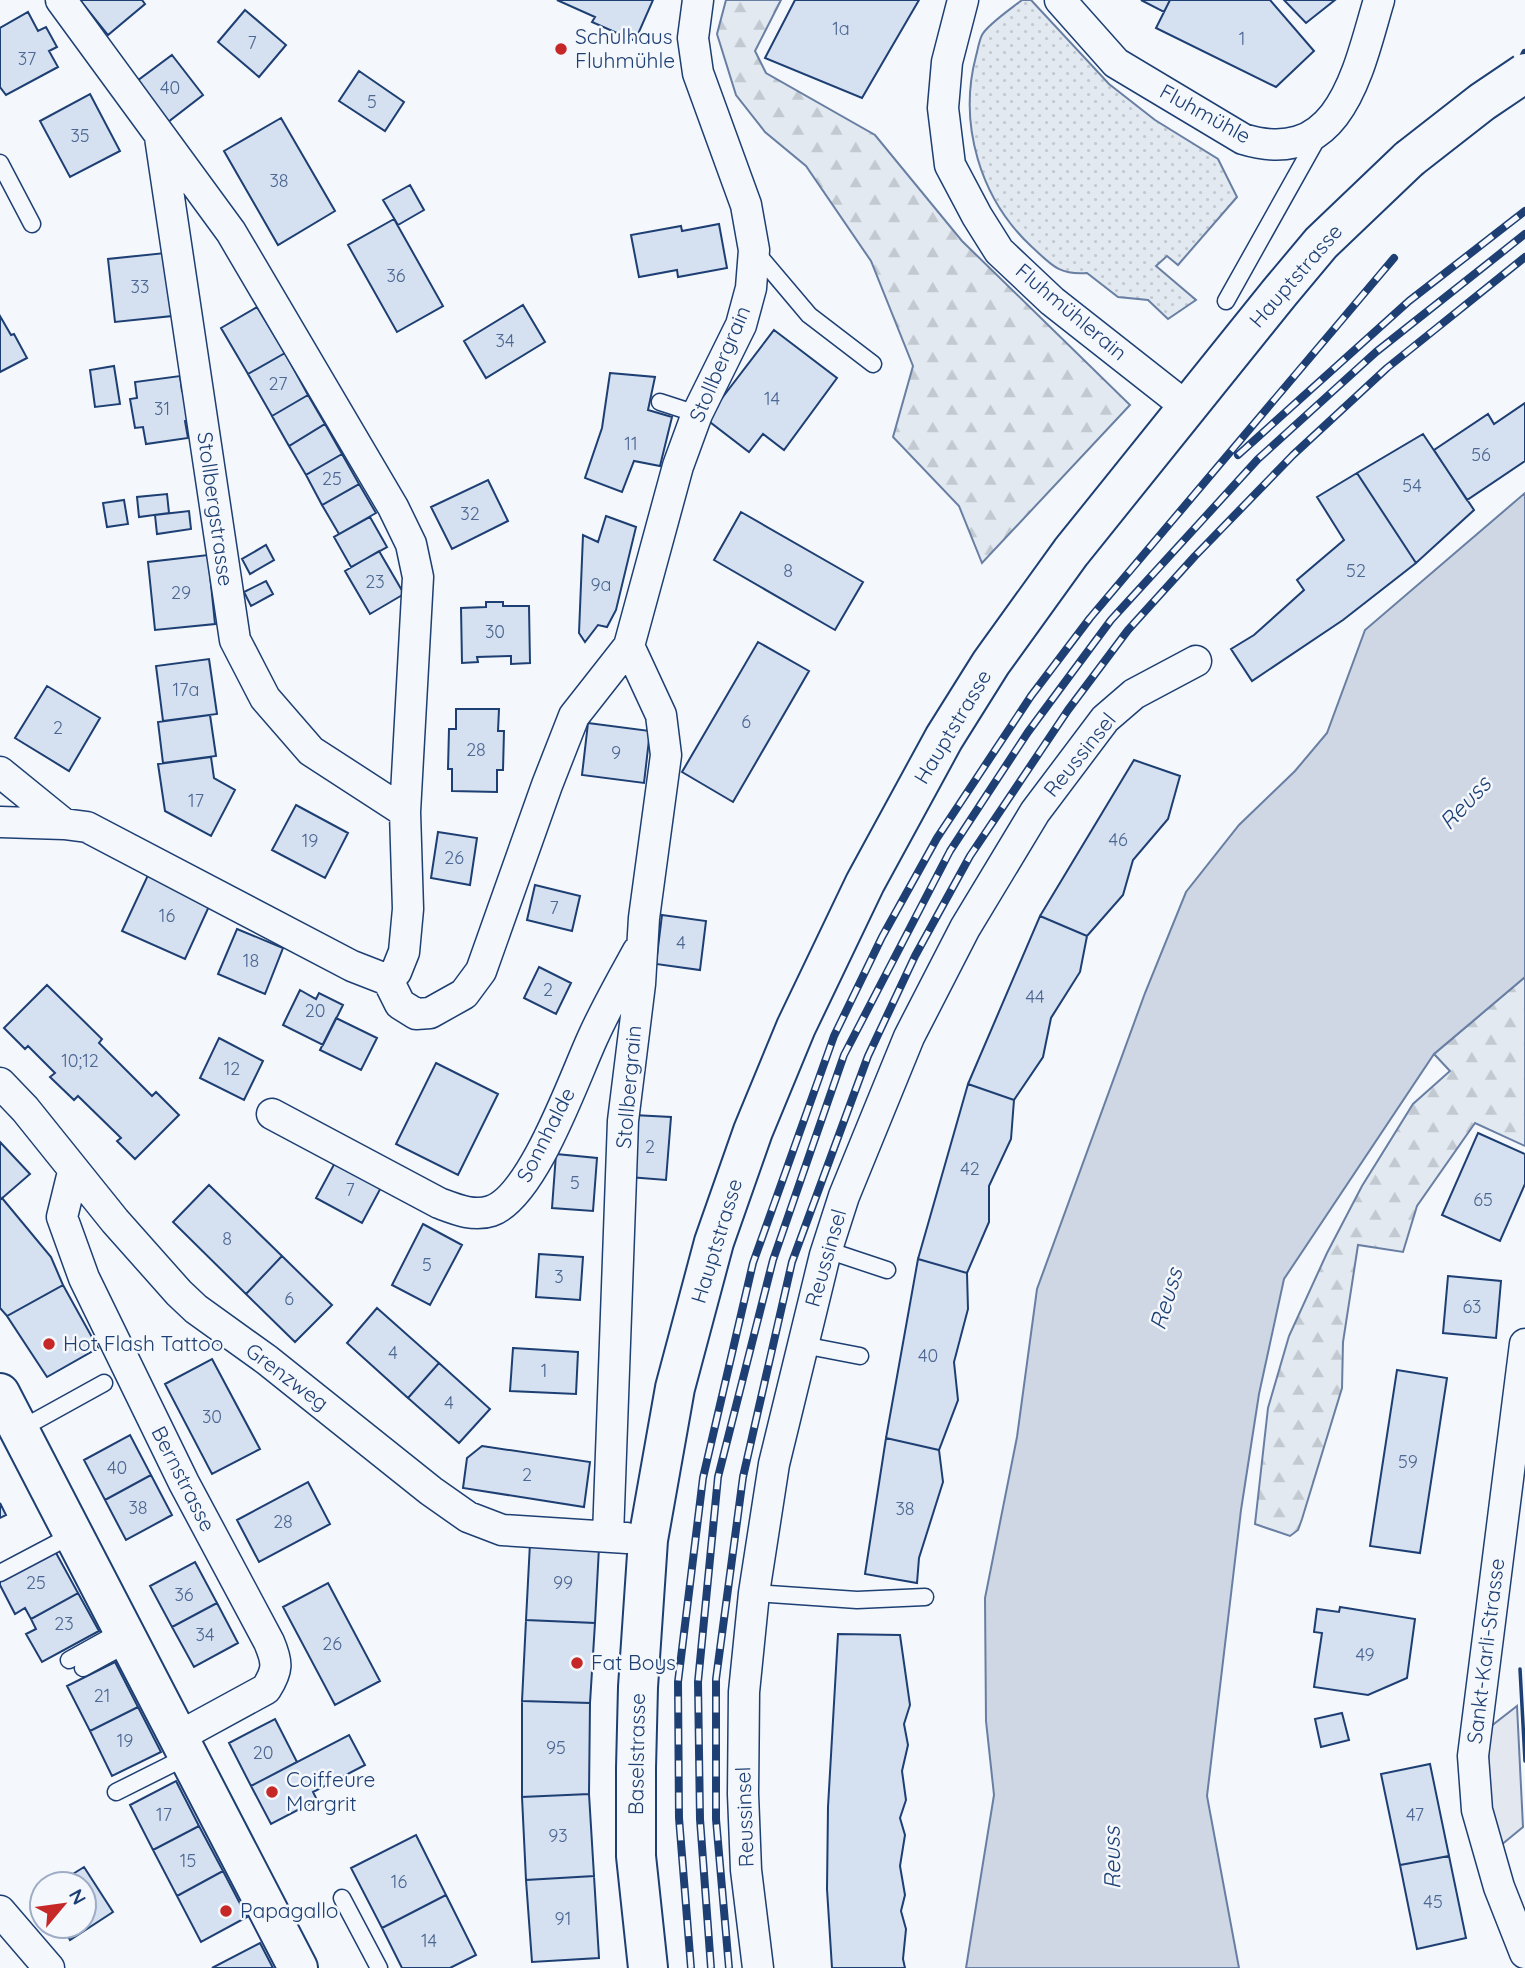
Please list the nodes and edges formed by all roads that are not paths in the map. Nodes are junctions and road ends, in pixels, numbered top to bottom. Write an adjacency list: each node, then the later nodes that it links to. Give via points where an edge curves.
1 (61, 0): 8 (street, Stollbergstrasse)
2 (698, 0): 12 (street, Stollbergrain, via 693,38 698,74 746,205)
3 (963, 0): 16 (street, Fluhmühlerain, via 947,62 943,108 950,165 977,216 999,251 1052,301)
4 (1060, 0): 7 (street, Fluhmühle, via 1116,63 1243,139 1285,144)
5 (1378, 0): 7 (street, Fluhmühle, via 1345,99)
6 (1525, 73): 16 (main road, Hauptstrasse, bridge, via 1424,145 1366,198 1321,243)
7 (1324, 127): 13 (lane)
8 (159, 133): 21 (street, Stollbergstrasse, via 231,232 411,544 418,577); 21 (street, Stollbergstrasse, via 235,640 265,698 310,751)
9 (0, 163): 10 (lane)
10 (5, 186): 11 (lane)
11 (32, 224)
12 (754, 250): 14 (lane, via 809,315); 17 (street, Stollbergrain, via 751,288 741,325)
13 (1226, 301)
14 (873, 364)
15 (660, 402): 17 (lane)
16 (1188, 408): 39 (main road, Hauptstrasse, via 1071,552 991,663 871,871 801,1016 714,1242 675,1388)
17 (697, 414): 18 (street, Stollbergrain, via 678,466)
18 (629, 646): 24 (street, Stollbergrain, via 661,715 666,755); 25 (street, Stollbergrain, via 574,716 481,971 464,993 430,1013 416,1014 400,1004)
19 (1196, 661): 29 (street, Reussinsel, via 1134,694 1105,719 1035,812 965,928 909,1037 844,1196)
20 (0, 772): 23 (street)
21 (405, 812): 25 (street, Stollbergstrasse, via 408,909 404,952)
22 (0, 822): 23 (street)
23 (64, 824): 25 (street, via 87,827 352,966)
24 (642, 945): 27 (street, Sonnhalde, via 521,1186 492,1210 477,1213 439,1203); 38 (street, Stollbergrain, via 623,1121)
25 (388, 980)
26 (0, 1083): 28 (street, Grenzweg)
27 (272, 1114)
28 (74, 1172): 38 (street, Grenzweg, via 196,1309 468,1517 502,1530); 45 (street, Bernstrasse, via 62,1217 84,1278 276,1659 266,1689)
29 (827, 1250): 30 (lane); 32 (street, Reussinsel)
30 (887, 1270)
31 (1525, 1343): 49 (street, Sankt-Karli-Strasse, via 1473,1756 1477,1810 1499,1887)
32 (803, 1345): 33 (lane); 41 (street, Reussinsel, via 774,1464)
33 (860, 1356)
34 (104, 1383): 36 (lane)
35 (0, 1393): 36 (main road)
36 (19, 1430): 37 (main road)
37 (74, 1534): 40 (lane); 43 (main road)
38 (608, 1536): 39 (street, Grenzweg)
39 (648, 1540): 53 (main road, Baselstrasse, via 638,1687 636,1856)
40 (0, 1573)
41 (754, 1593): 42 (lane, via 858,1600); 54 (street, Reussinsel, via 744,1692 743,1794 746,1870)
42 (925, 1597)
43 (126, 1636): 44 (lane); 45 (main road)
44 (76, 1664)
45 (183, 1746): 46 (lane); 51 (main road)
46 (116, 1792)
47 (342, 1899): 52 (lane)
48 (0, 1911): 50 (street)
49 (1525, 1953)
50 (49, 1968)
51 (298, 1968)
52 (379, 1968)
53 (648, 1968)
54 (758, 1968)

